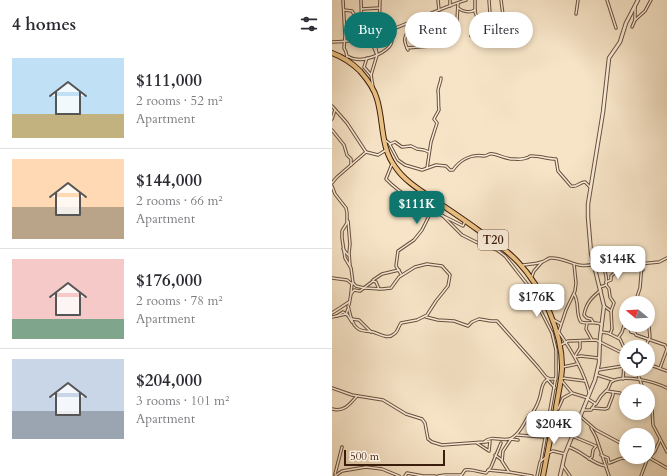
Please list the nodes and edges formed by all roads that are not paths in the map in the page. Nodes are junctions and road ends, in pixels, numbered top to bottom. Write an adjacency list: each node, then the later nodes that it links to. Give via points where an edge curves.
1 (343, 0): 20 (street)
2 (361, 0): 19 (street)
3 (380, 0): 17 (street)
4 (438, 0): 21 (street)
5 (450, 0): 15 (street)
6 (466, 0): 14 (street)
7 (475, 0): 22 (street)
8 (489, 0): 27 (street)
9 (501, 0): 28 (street)
10 (578, 0): 29 (street)
11 (607, 0): 32 (street)
12 (638, 0): 16 (street)
13 (651, 0): 30 (street, via 645,11)
14 (458, 3): 15 (street); 18 (street)
15 (450, 6): 21 (street)
16 (635, 6): 30 (street); 58 (street, via 620,42 608,58)
17 (379, 8): 19 (street); 24 (street)
18 (458, 8): 22 (street, via 463,11); 26 (street)
19 (362, 9)
20 (344, 10): 23 (street)
21 (439, 10): 25 (street)
22 (475, 10)
23 (353, 12)
24 (379, 12)
25 (435, 12)
26 (458, 12)
27 (490, 12)
28 (503, 12)
29 (576, 14)
30 (635, 20): 31 (street)
31 (632, 26)
32 (616, 28)
33 (332, 42): 34 (street)
34 (344, 42)
35 (344, 48): 41 (street)
36 (374, 48): 40 (street)
37 (376, 48): 40 (street)
38 (388, 48): 40 (street)
39 (332, 53): 41 (main road, T20)
40 (377, 54): 42 (street); 43 (street)
41 (347, 58): 42 (street); 45 (main road, T20)
42 (367, 58): 43 (street, via 364,67)
43 (371, 75): 45 (street)
44 (441, 78): 54 (street, via 438,91 439,110 434,120 436,123)
45 (373, 89): 50 (main road, T20)
46 (332, 106): 47 (street)
47 (335, 110): 48 (street); 53 (street, via 348,124)
48 (332, 119)
49 (332, 130): 56 (street, via 345,147)
50 (384, 139): 51 (street); 52 (main road, T20)
51 (390, 144): 54 (street, via 395,142 402,147 411,146); 57 (street, via 400,162 420,170)
52 (386, 150): 53 (street, via 378,155); 55 (main road, T20)
53 (366, 152): 56 (street)
54 (429, 152): 57 (street)
55 (392, 164): 62 (street, via 386,178 404,194); 65 (main road, T20, via 410,182)
56 (351, 165): 60 (street)
57 (427, 168): 59 (street, via 438,165 453,170 461,161 478,155 492,154 512,159 525,159 530,156 556,159 558,171 571,186)
58 (593, 181): 59 (street); 61 (street)
59 (585, 182): 61 (street)
60 (332, 184): 64 (street, via 335,194 346,208)
61 (591, 189): 67 (street, via 588,217)
62 (432, 210): 63 (street); 78 (street, via 414,240 398,251 396,266)
63 (442, 215): 65 (street, via 463,226); 137 (street, via 466,238 502,253 527,284 554,338)
64 (348, 220): 66 (street, via 341,233); 68 (street)
65 (466, 221): 75 (main road, T20, via 500,245)
66 (343, 249): 68 (street); 77 (street)
67 (593, 253): 72 (street); 73 (street, via 610,256); 84 (street, via 605,269)
68 (349, 256): 77 (street)
69 (667, 258): 74 (street, via 659,262)
70 (542, 262): 71 (street, via 555,258); 75 (street); 82 (street)
71 (574, 264): 72 (street); 92 (street)
72 (594, 264): 89 (street)
73 (624, 264): 76 (street); 84 (street)
74 (642, 264): 76 (street); 79 (street)
75 (521, 265): 82 (main road, T20)
76 (637, 265): 79 (street)
77 (350, 266): 85 (street)
78 (399, 270): 80 (street); 83 (street, via 382,274)
79 (643, 270): 93 (street)
80 (402, 274): 90 (street, via 392,288); 101 (street, via 427,264 442,266 449,273 449,286)
81 (332, 278): 85 (street, via 347,280)
82 (531, 278): 103 (main road, T20)
83 (373, 281): 88 (street); 90 (street)
84 (606, 282): 86 (street)
85 (352, 284): 87 (street); 87 (street); 91 (street)
86 (606, 285): 89 (street); 97 (street, via 614,303)
87 (356, 286): 88 (street)
88 (364, 288): 90 (street); 91 (street, via 360,291 354,290)
89 (600, 288): 96 (street); 105 (street, via 584,310 584,315)
90 (379, 289)
91 (351, 294): 94 (street)
92 (574, 294): 106 (street, via 579,319 582,323); 107 (street)
93 (637, 296)
94 (349, 302): 95 (street); 98 (street)
95 (348, 306): 99 (street); 102 (street)
96 (604, 306): 97 (street); 108 (street)
97 (612, 310): 115 (street)
98 (332, 313)
99 (347, 313): 100 (street); 104 (street)
100 (332, 317)
101 (424, 317): 110 (street, via 401,323 392,336); 136 (street, via 454,321 468,326 479,318 497,321)
102 (352, 319): 104 (street); 110 (street, via 359,320)
103 (552, 319): 107 (street); 109 (main road, T20)
104 (352, 322): 110 (street, via 356,328)
105 (594, 322): 106 (street); 108 (street)
106 (587, 323): 118 (street)
107 (561, 324): 109 (street)
108 (602, 325): 111 (street)
109 (557, 330): 120 (street); 122 (main road, T20)
110 (371, 332)
111 (601, 332): 115 (street); 121 (street)
112 (621, 332): 116 (street)
113 (631, 332): 117 (street)
114 (649, 332): 117 (street)
115 (610, 334): 116 (street)
116 (618, 338)
117 (649, 339): 130 (street, via 667,348)
118 (592, 340): 119 (street); 121 (street)
119 (580, 341): 120 (street); 124 (street, via 580,348)
120 (566, 342): 122 (street); 124 (street)
121 (600, 342): 123 (street); 125 (street)
122 (560, 345): 129 (main road, T20)
123 (619, 352)
124 (574, 357): 125 (street); 126 (street)
125 (599, 358): 131 (street)
126 (577, 364): 129 (street); 141 (street)
127 (655, 366): 130 (street)
128 (619, 367): 131 (street)
129 (562, 368): 137 (main road, T20)
130 (660, 368): 132 (street)
131 (598, 370): 133 (street)
132 (667, 371)
133 (596, 375): 139 (street); 150 (street)
134 (623, 376): 138 (street)
135 (639, 376): 140 (street)
136 (548, 379): 137 (street); 144 (street); 158 (street, via 542,386 539,402)
137 (559, 379): 141 (street); 144 (street); 148 (street); 157 (main road, T20)
138 (623, 379): 139 (street); 140 (street)
139 (613, 380): 146 (street)
140 (640, 380): 142 (street); 145 (street)
141 (585, 381): 150 (street)
142 (641, 384)
143 (332, 388): 151 (street)
144 (555, 388): 157 (street)
145 (667, 388)
146 (606, 391): 147 (street); 153 (street)
147 (613, 392): 149 (street); 154 (street, via 608,408)
148 (572, 393): 152 (street); 157 (street, via 563,398)
149 (619, 393)
150 (589, 394): 152 (street)
151 (357, 396): 155 (street, via 343,410); 171 (street, via 383,400 406,414 422,419 428,439 432,442 442,445)
152 (588, 398): 153 (street); 156 (street)
153 (595, 404): 154 (street)
154 (592, 408): 156 (street)
155 (332, 409)
156 (583, 410): 160 (street)
157 (553, 413): 158 (street); 159 (street, via 560,419); 164 (main road, T20)
158 (532, 414): 163 (street)
159 (572, 415): 160 (street); 164 (street, via 567,428 558,434)
160 (580, 416): 162 (street); 165 (street)
161 (653, 420): 168 (street)
162 (590, 426): 170 (street); 173 (street)
163 (516, 435): 164 (street); 166 (street)
164 (548, 436): 179 (main road, T20); 185 (street)
165 (572, 436): 173 (street); 174 (street)
166 (511, 439): 167 (street); 169 (street, via 492,438); 184 (street, via 503,451)
167 (518, 440)
168 (660, 440): 176 (street); 177 (street)
169 (484, 442): 171 (street); 171 (street, via 490,441 489,451)
170 (619, 442)
171 (477, 443)
172 (501, 443): 181 (street)
173 (597, 445): 180 (street); 182 (street)
174 (568, 446): 178 (street); 182 (street)
175 (342, 447): 193 (street)
176 (655, 451)
177 (667, 452)
178 (565, 454): 179 (street, via 553,452); 188 (street)
179 (547, 455): 185 (street); 200 (main road, T20)
180 (601, 455): 183 (street, via 608,458 609,463); 189 (street)
181 (495, 456): 184 (street); 191 (street)
182 (589, 459): 189 (street)
183 (619, 460)
184 (502, 461): 192 (street)
185 (541, 461): 199 (street)
186 (655, 461): 190 (street)
187 (645, 464): 204 (street)
188 (562, 466): 201 (street); 202 (street)
189 (606, 466): 203 (street)
190 (667, 468)
191 (488, 470): 192 (street); 197 (street, via 484,473 466,469)
192 (509, 472): 198 (street)
193 (335, 476): 194 (street, via 342,471 367,467 382,469)
194 (399, 476)
195 (405, 476): 196 (street, via 406,473)
196 (437, 476): 197 (street)
197 (461, 476)
198 (532, 476)
199 (537, 476)
200 (543, 476)
201 (560, 476)
202 (570, 476)
203 (609, 476)
204 (641, 476)

